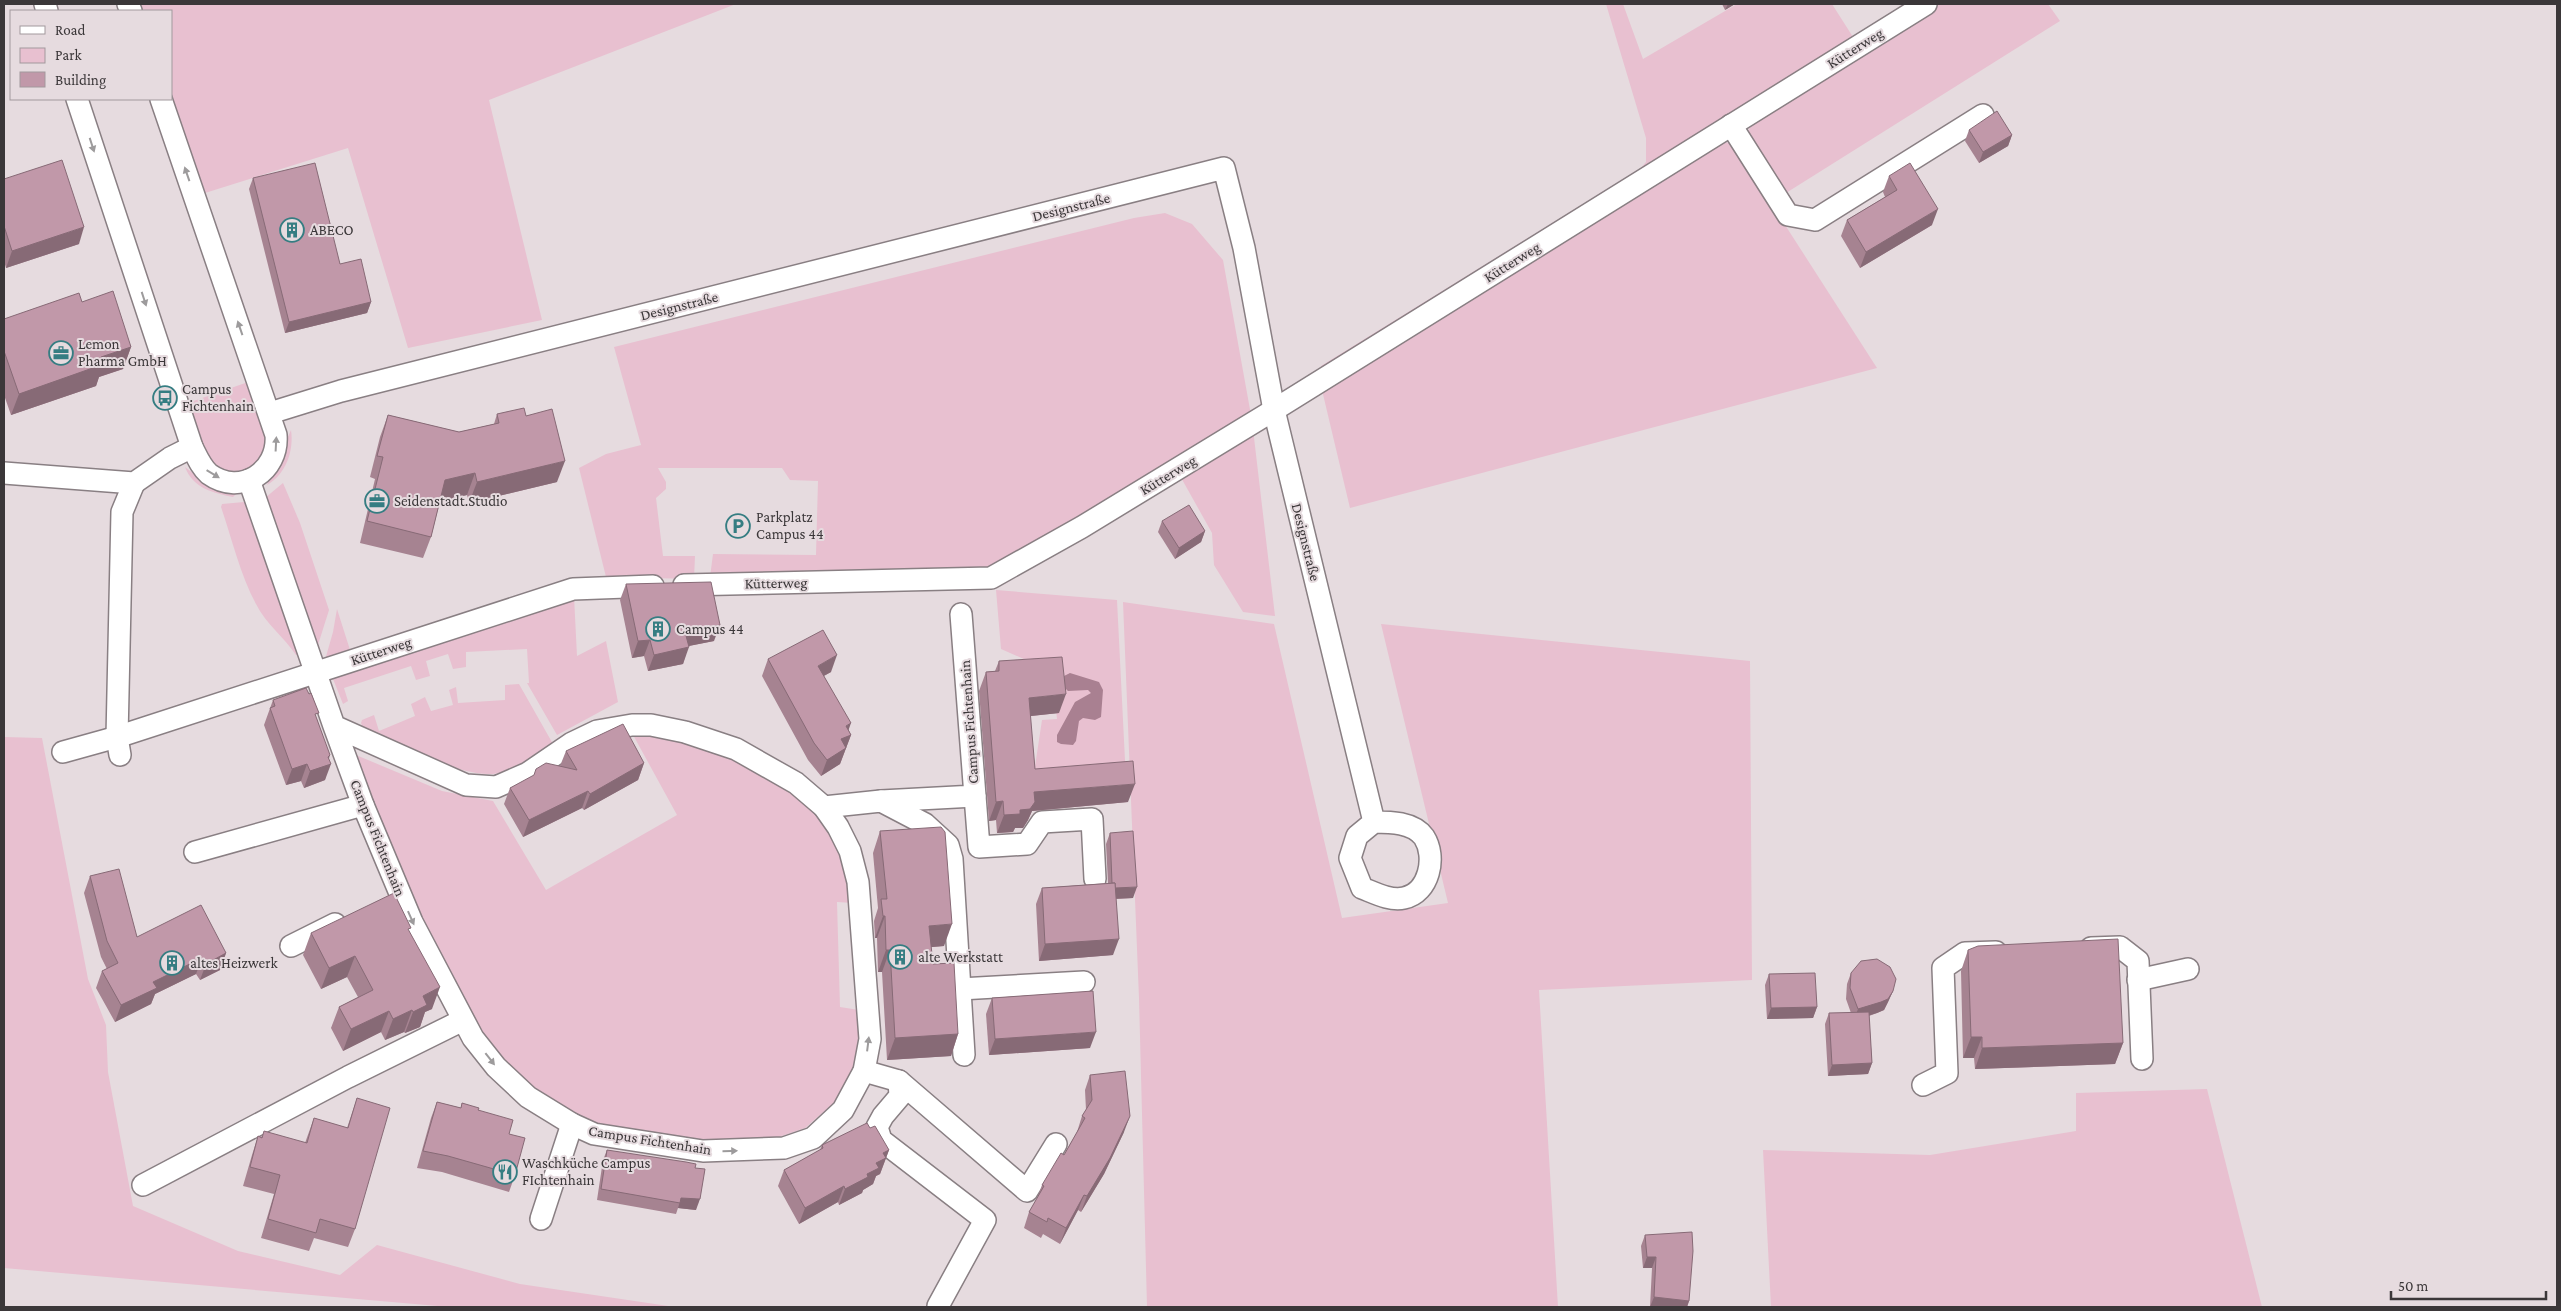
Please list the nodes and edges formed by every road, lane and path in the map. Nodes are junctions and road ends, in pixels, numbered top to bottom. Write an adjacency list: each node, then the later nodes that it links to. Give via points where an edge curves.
1 (1926, 4): 5 (street, Kütterweg)
2 (77, 100): 8 (street, one-way to 8)
3 (161, 100): 7 (street, one-way to 3)
4 (1982, 115): 5 (street, via 1815,220 1788,215)
5 (1731, 125): 6 (street, Kütterweg)
6 (1274, 410): 7 (street, Designstraße, via 1244,248 1224,168 341,391); 13 (street, Kütterweg, via 1082,527 991,578 573,589); 21 (street, Designstraße)
7 (270, 413): 10 (street, one-way to 7, via 260,474 274,459 276,434)
8 (192, 447): 10 (street, one-way to 10, via 210,474 237,483); 11 (street)
9 (4, 472): 11 (street)
10 (248, 480): 13 (street, Campus Fichtenhain)
11 (134, 483): 15 (street, via 122,512)
12 (961, 614): 17 (street, Campus Fichtenhain)
13 (316, 672): 14 (street, Campus Fichtenhain); 15 (street)
14 (334, 726): 19 (street, Campus Fichtenhain); 20 (street, Campus Fichtenhain, via 466,785 496,787 528,774 572,744 598,731 624,725 651,725 685,732 736,750 796,783)
15 (118, 746): 16 (street)
16 (63, 752)
17 (975, 796): 18 (street, Campus Fichtenhain); 23 (street, via 979,847 1027,844 1042,822 1092,819)
18 (881, 801): 20 (street, Campus Fichtenhain); 31 (street, via 925,824 948,845 952,859)
19 (363, 805): 22 (street); 32 (street, Campus Fichtenhain, one-way to 32, via 391,895 412,922)
20 (824, 807): 35 (street, Campus Fichtenhain, one-way to 20, via 870,1039 858,882 850,851)
21 (1374, 822)
22 (195, 852)
23 (1095, 879)
24 (350, 916): 25 (street)
25 (291, 946)
26 (2071, 949): 29 (street, via 2120,947 2138,961)
27 (2013, 951): 37 (street, via 1965,953 1943,968 1947,1073)
28 (2188, 969): 29 (street)
29 (2138, 980): 34 (street)
30 (1084, 982): 31 (street)
31 (960, 989): 33 (street)
32 (463, 1020): 38 (street, Campus Fichtenhain, one-way to 38, via 473,1038 502,1073 528,1098); 40 (street)
33 (964, 1055)
34 (2142, 1059)
35 (864, 1071): 36 (street); 38 (street, Campus Fichtenhain, one-way to 35, via 594,1134 703,1151 784,1148 813,1138 843,1110)
36 (899, 1081): 39 (street, via 1027,1191); 42 (street, via 900,1096 877,1127 881,1140 985,1220)
37 (1923, 1085)
38 (572, 1124): 41 (street)
39 (1056, 1144)
40 (143, 1185)
41 (542, 1219)
42 (938, 1306)

